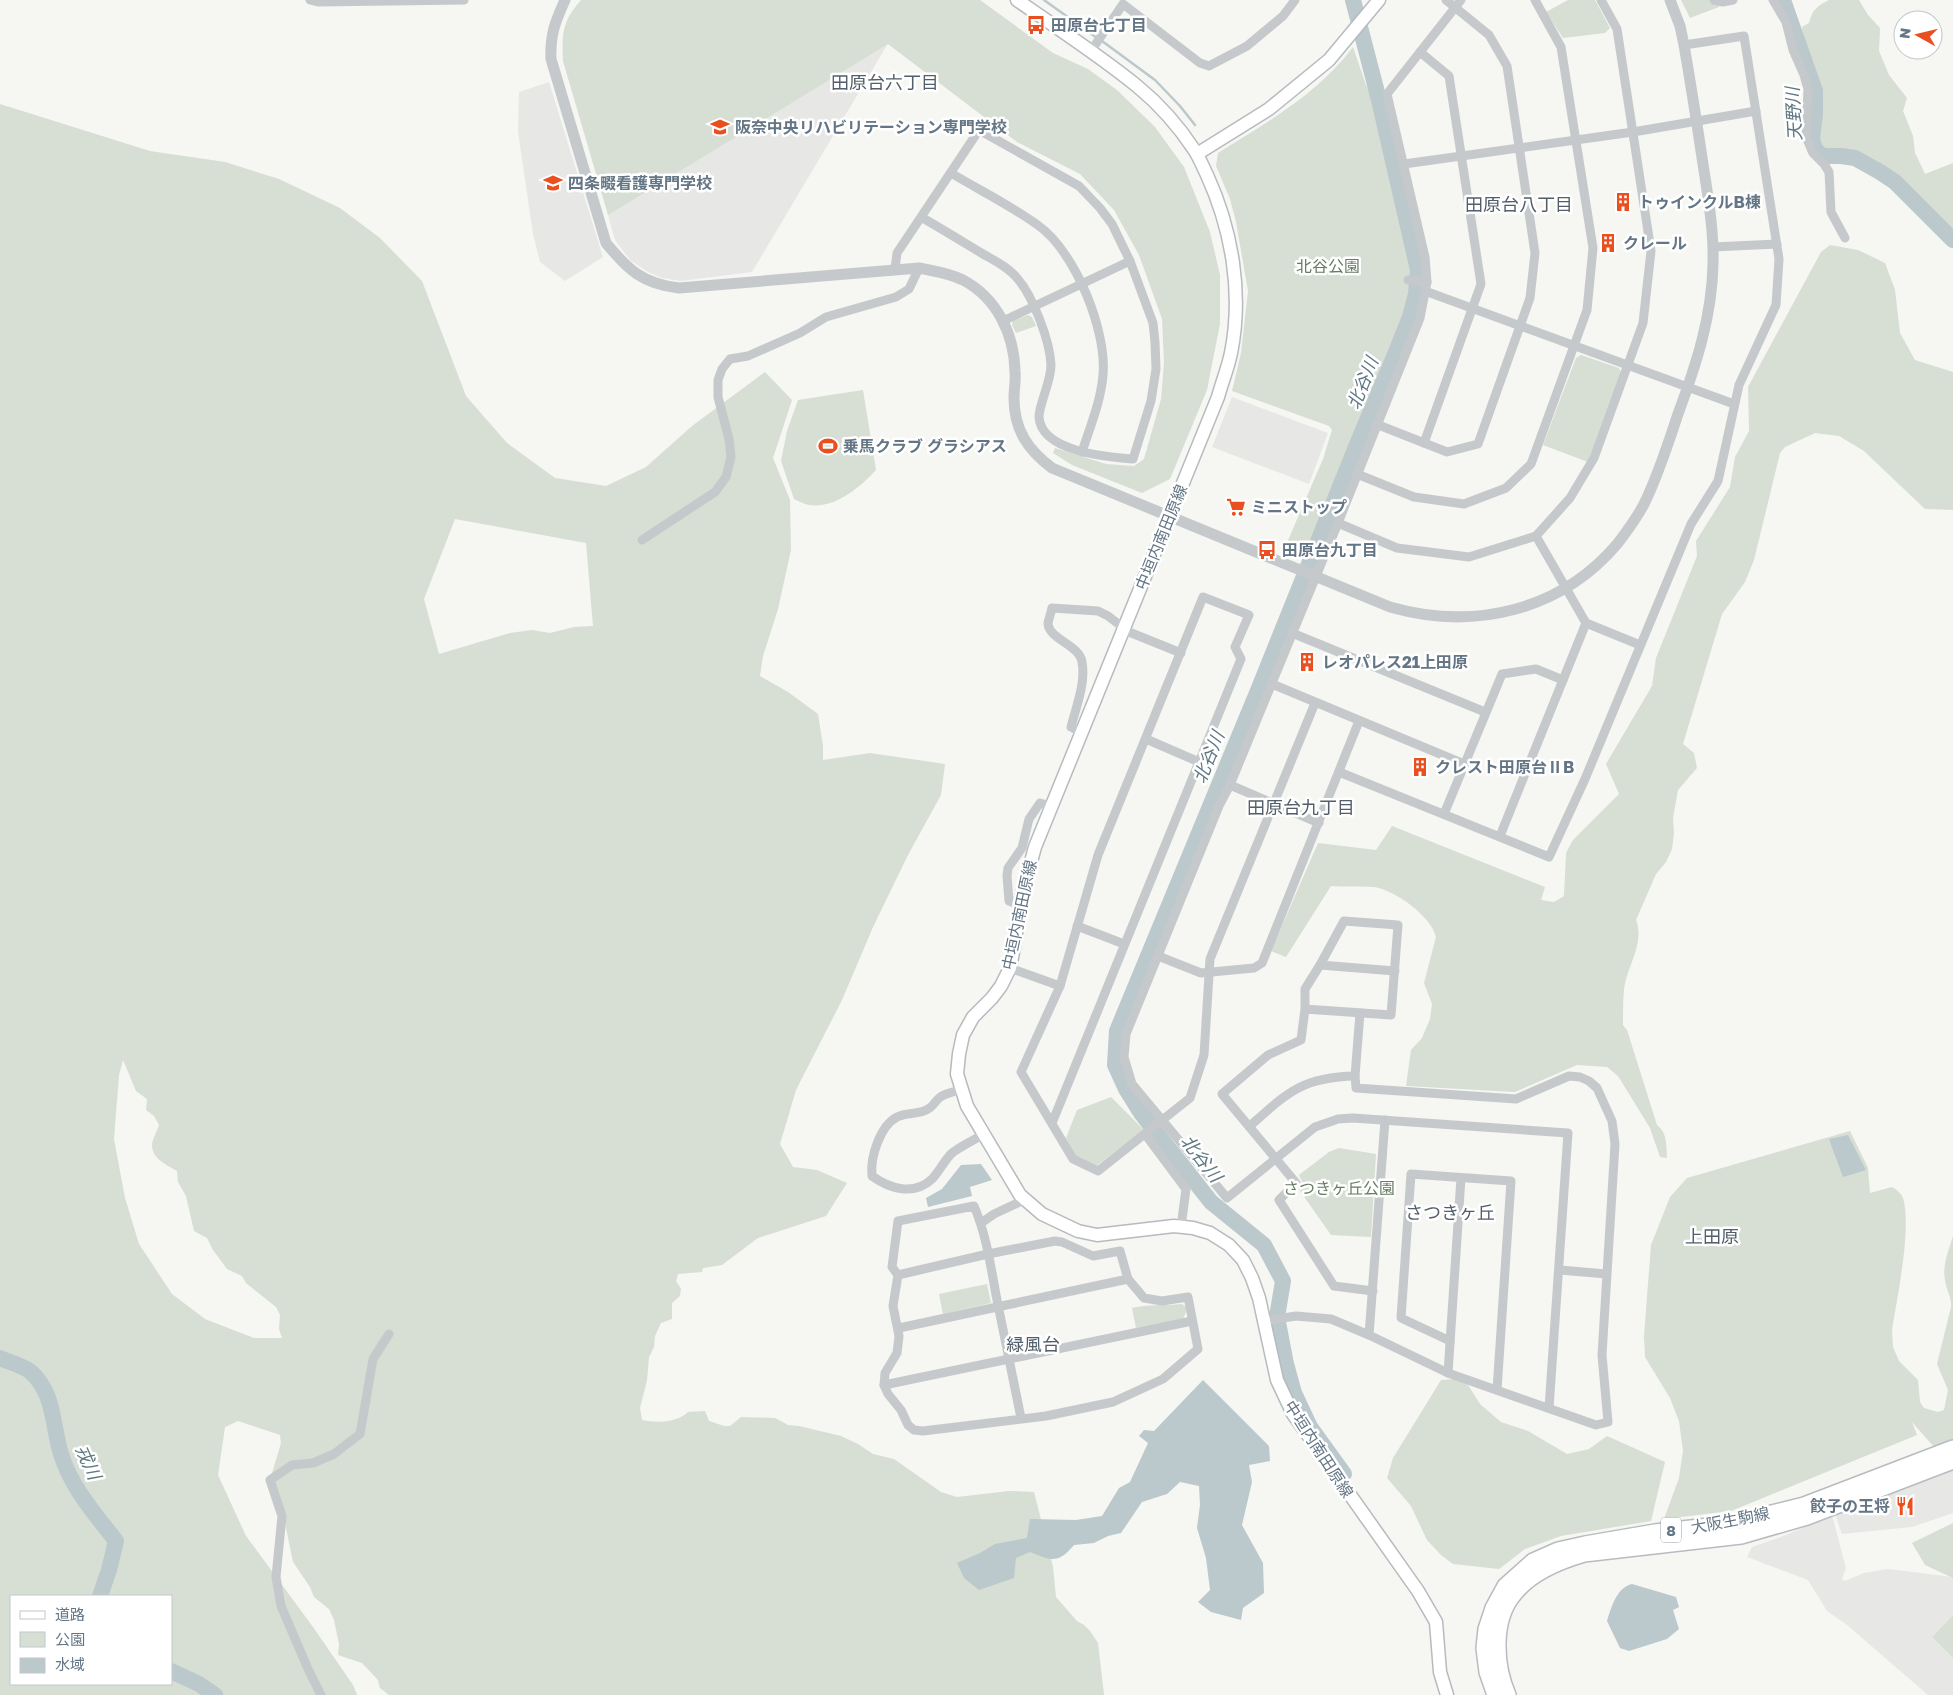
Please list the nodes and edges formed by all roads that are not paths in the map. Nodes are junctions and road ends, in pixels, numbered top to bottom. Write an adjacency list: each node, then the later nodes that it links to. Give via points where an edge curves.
1 (310, 0): 2 (street)
2 (464, 0)
3 (565, 0): 33 (street, via 554,24 550,41 551,59 606,243 633,273 647,281 679,288)
4 (1017, 0): 16 (main road, 中垣内南田原線)
5 (1295, 0): 16 (street, via 1283,16 1248,46 1209,66 1200,63 1123,4)
6 (1379, 0): 23 (main road, via 1329,60 1269,109)
7 (1446, 0): 14 (street)
8 (1535, 0): 21 (street, via 1561,47)
9 (1601, 0): 20 (street, via 1617,29)
10 (1670, 0): 15 (street)
11 (1714, 0): 12 (street)
12 (1733, 0)
13 (1773, 0): 28 (street, via 1786,22 1804,75 1808,89 1806,136 1813,153 1829,172 1831,212)
14 (1458, 4): 17 (street); 22 (street, via 1489,35 1507,66)
15 (1684, 45): 18 (street, via 1744,36); 19 (street)
16 (1091, 51): 23 (main road, 中垣内南田原線, via 1138,87 1170,119)
17 (1420, 52): 24 (street, via 1450,76); 25 (street, via 1386,94)
18 (1756, 111): 19 (street); 29 (street)
19 (1696, 120): 20 (street); 30 (street)
20 (1633, 132): 21 (street); 42 (street, via 1651,251 1643,323)
21 (1576, 140): 22 (street); 41 (street, via 1593,248 1587,310)
22 (1519, 148): 24 (street); 40 (street, via 1535,253 1530,298)
23 (1196, 154): 49 (main road, 中垣内南田原線, via 1227,230 1234,266 1235,303 1231,352 1218,397)
24 (1461, 156): 25 (street); 38 (street, via 1481,284)
25 (1404, 164): 36 (street, via 1424,257)
26 (951, 173): 27 (street); 31 (street, via 979,130 1078,186 1112,224); 35 (street, via 1038,225 1065,253)
27 (921, 217): 33 (street, via 897,253); 37 (street, via 1008,269)
28 (1845, 238)
29 (1777, 244): 30 (street); 44 (street, via 1776,305 1739,385)
30 (1712, 247): 43 (street, via 1707,323)
31 (1130, 261): 35 (street); 47 (street, via 1153,323 1156,369 1151,401 1133,459)
32 (919, 268): 33 (street); 39 (street, via 962,280 993,304); 52 (street, via 909,289 896,297 826,317 800,333 748,356 730,359 718,380 718,397 731,457 726,477 714,492)
33 (896, 269)
34 (1408, 280): 36 (street)
35 (1082, 283): 37 (street); 47 (street, via 1100,334 1104,372 1102,390)
36 (1425, 285): 38 (street); 45 (street, via 1420,318)
37 (1033, 306): 39 (street); 47 (street, via 1049,348 1051,366 1039,416 1042,427 1064,446)
38 (1474, 308): 40 (street); 46 (street)
39 (1003, 321): 49 (street, via 1014,356 1016,418 1036,457 1052,468)
40 (1520, 326): 41 (street); 46 (street, via 1478,444 1448,452)
41 (1574, 345): 42 (street); 48 (street, via 1530,464 1506,488 1464,504 1414,497)
42 (1628, 365): 43 (street); 51 (street, via 1594,458 1570,498)
43 (1688, 386): 44 (street); 54 (street, via 1644,505 1604,559)
44 (1734, 404): 58 (street, via 1718,481 1691,524)
45 (1376, 424): 46 (street); 48 (street)
46 (1424, 443)
47 (1082, 452)
48 (1357, 474): 50 (street)
49 (1169, 517): 53 (street); 56 (main road, 中垣内南田原線)
50 (1338, 522): 51 (street, via 1398,548 1469,557); 53 (street)
51 (1536, 536): 54 (street)
52 (642, 540)
53 (1314, 575): 54 (street, via 1390,607 1453,618 1517,610); 57 (street)
54 (1565, 589): 55 (street)
55 (1586, 623): 58 (street); 60 (street)
56 (1123, 628): 59 (street); 61 (street, via 1098,611 1052,608 1048,623 1050,630 1078,653 1082,662); 63 (main road, 中垣内南田原線)
57 (1292, 633): 62 (street); 65 (street)
58 (1640, 645): 77 (street, via 1549,857)
59 (1181, 652): 68 (street); 69 (street, via 1203,597 1249,614 1236,647 1242,658)
60 (1563, 680): 65 (street, via 1536,669 1502,674); 77 (street)
61 (1082, 682): 63 (street); 67 (street, via 1071,727)
62 (1272, 684): 64 (street); 72 (street)
63 (1099, 685): 67 (main road, 中垣内南田原線)
64 (1315, 703): 66 (street); 73 (street)
65 (1485, 712): 70 (street)
66 (1359, 721): 70 (street); 71 (street)
67 (1081, 732): 74 (main road, 中垣内南田原線)
68 (1146, 739): 69 (street); 79 (street, via 1098,855)
69 (1199, 762): 80 (street)
70 (1464, 764): 75 (street)
71 (1339, 772): 75 (street); 76 (street)
72 (1230, 785): 73 (street); 81 (street)
73 (1273, 803): 76 (street); 85 (street, via 1210,958)
74 (1051, 806): 78 (main road, 中垣内南田原線, via 1032,855); 78 (street, via 1040,803 1029,819 1022,848 1008,868 1009,901)
75 (1444, 814): 77 (street)
76 (1319, 822): 85 (street, via 1262,962 1254,968)
77 (1500, 836)
78 (1020, 905): 83 (main road, 中垣内南田原線)
79 (1077, 926): 80 (street); 86 (street)
80 (1124, 944): 93 (street)
81 (1158, 956): 85 (street); 92 (street, via 1126,1034 1124,1056 1132,1084)
82 (1320, 965): 84 (street); 84 (street, via 1344,921 1398,925); 87 (street, via 1305,989)
83 (1010, 968): 86 (street); 90 (main road, 中垣内南田原線, via 1002,986 973,1017 963,1035 957,1074)
84 (1395, 971): 88 (street, via 1391,1015)
85 (1208, 973): 92 (street, via 1204,1055 1190,1098)
86 (1060, 986): 93 (street, via 1021,1072)
87 (1305, 1009): 88 (street); 94 (street, via 1301,1040 1268,1055 1222,1094)
88 (1360, 1014): 89 (street)
89 (1354, 1076): 94 (street, via 1330,1076 1302,1086 1282,1097); 104 (street, via 1356,1088 1516,1099 1570,1076 1589,1081 1596,1088 1615,1134)
90 (960, 1090): 95 (main road, 中垣内南田原線); 95 (street, via 941,1096 928,1109 898,1116 891,1122 874,1156 872,1176 894,1188 915,1189 933,1179 952,1153)
91 (1385, 1120): 97 (street, via 1353,1118 1327,1122 1304,1135); 103 (street, via 1568,1133); 107 (street)
92 (1162, 1121): 96 (street); 97 (street, via 1227,1198)
93 (1052, 1123): 96 (street, via 1073,1159 1098,1171)
94 (1250, 1126): 97 (street)
95 (984, 1134): 99 (main road, 中垣内南田原線)
96 (1145, 1134): 101 (street, via 1186,1189)
97 (1277, 1159): 107 (street, via 1296,1183 1279,1200 1334,1286)
98 (1461, 1178): 114 (street); 114 (street, via 1412,1174 1408,1213 1401,1318); 118 (street, via 1511,1181)
99 (1024, 1200): 100 (street); 101 (main road, 中垣内南田原線, via 1060,1224 1097,1236)
100 (981, 1223): 102 (street); 105 (street, via 974,1206 898,1221 892,1267)
101 (1182, 1227): 110 (main road, 中垣内南田原線, via 1210,1233 1229,1245 1243,1260 1259,1298)
102 (988, 1254): 105 (street); 106 (street, via 1055,1241 1093,1256 1120,1251); 108 (street)
103 (1560, 1270): 104 (street); 119 (street)
104 (1606, 1274): 119 (street, via 1602,1355 1608,1422 1596,1425)
105 (898, 1276): 111 (street, via 893,1306)
106 (1128, 1279): 108 (street); 109 (street, via 1144,1298 1162,1301 1188,1297)
107 (1373, 1291): 113 (street)
108 (998, 1306): 111 (street); 115 (street)
109 (1192, 1321): 115 (street); 120 (street, via 1198,1349 1163,1379 1113,1402)
110 (1264, 1321): 113 (street, via 1296,1316 1331,1319); 125 (main road, 中垣内南田原線, via 1277,1380 1293,1414 1418,1591 1436,1622 1440,1672)
111 (899, 1328): 117 (street, via 897,1354 885,1373)
112 (389, 1334): 124 (street, via 373,1359 360,1434 334,1454 313,1463 292,1465 270,1480 282,1516 276,1577 281,1606)
113 (1369, 1335): 116 (street)
114 (1450, 1341): 116 (street)
115 (1009, 1358): 117 (street); 120 (street)
116 (1448, 1373): 118 (street)
117 (884, 1385): 120 (street, via 914,1430)
118 (1497, 1390): 119 (street)
119 (1549, 1408)
120 (1021, 1418)
121 (1953, 1448): 123 (main road, 大阪生駒線 / 8, via 1804,1505)
122 (1953, 1461): 123 (main road, 大阪生駒線 / 8, via 1807,1517 1741,1536)
123 (1674, 1537): 126 (main road, 大阪生駒線 / 8, via 1585,1544 1558,1550 1533,1561 1505,1586 1486,1628 1484,1648); 127 (main road, 大阪生駒線 / 8, via 1562,1561 1541,1571 1514,1593 1499,1631 1497,1648)
124 (321, 1695)
125 (1447, 1695)
126 (1494, 1695)
127 (1508, 1695)

